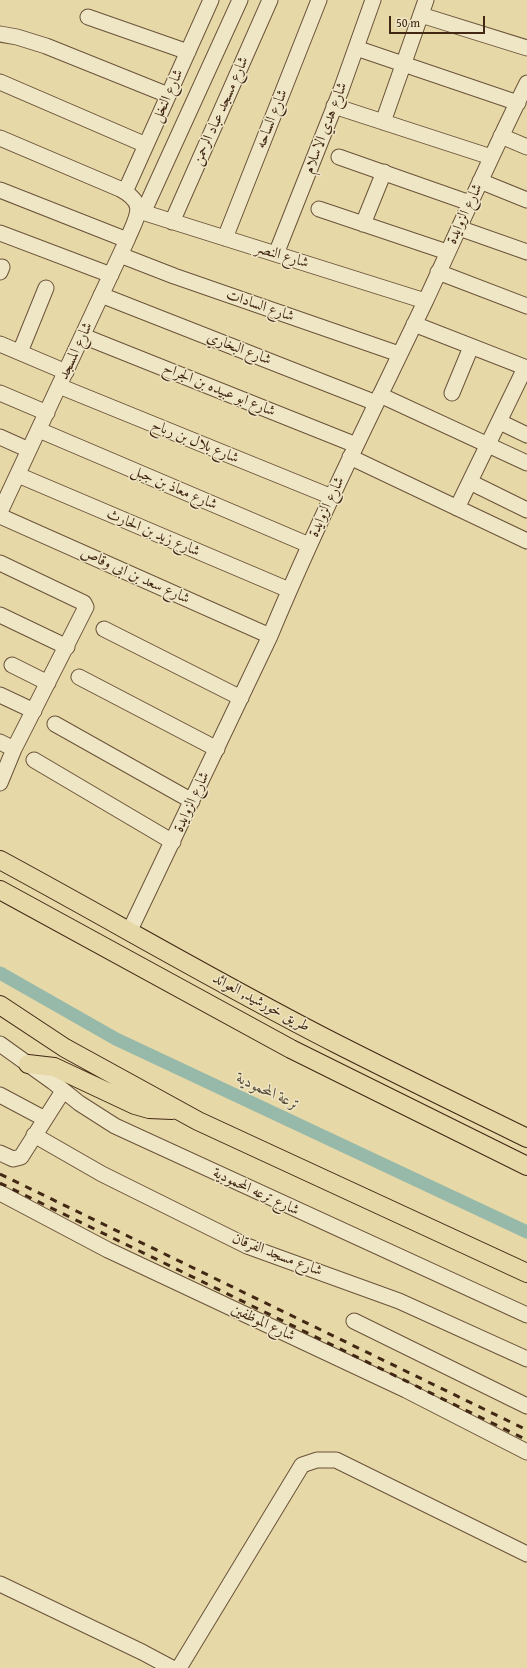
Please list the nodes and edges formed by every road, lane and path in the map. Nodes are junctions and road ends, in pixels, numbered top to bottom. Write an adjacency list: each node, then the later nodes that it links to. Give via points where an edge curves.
1 (211, 0): 12 (street, شارع النخل)
2 (240, 0): 32 (street, شارع المسجد)
3 (270, 0): 33 (street, شارع مسجد عباد الرحمن)
4 (319, 0): 37 (street, شارع الساحه)
5 (373, 0): 10 (street, شارع هدي الاسلام)
6 (426, 0): 7 (street)
7 (421, 15): 11 (street); 13 (street)
8 (88, 17): 12 (street)
9 (0, 34): 16 (street, via 46,46)
10 (356, 48): 13 (street); 17 (street, شارع هدي الاسلام)
11 (527, 48)
12 (188, 52): 16 (street, شارع النخل)
13 (404, 64): 15 (street); 18 (street)
14 (0, 82): 21 (street)
15 (524, 92): 19 (street, شارع الزوايدة)
16 (168, 96): 21 (street, شارع النخل)
17 (334, 106): 18 (street); 42 (street, شارع هدي الاسلام)
18 (384, 122): 24 (street)
19 (501, 136): 22 (street); 24 (street, شارع الزوايدة)
20 (0, 138): 28 (street)
21 (146, 145): 28 (street, شارع النخل)
22 (527, 147)
23 (339, 156): 25 (street)
24 (491, 157): 26 (street, شارع الزوايدة)
25 (384, 172): 30 (street); 34 (street)
26 (480, 181): 29 (street); 30 (street, شارع الزوايدة)
27 (0, 190): 38 (street)
28 (125, 192): 32 (street, via 133,197)
29 (527, 200)
30 (470, 203): 35 (street, شارع الزوايدة)
31 (319, 209): 34 (street)
32 (141, 212): 33 (street, شارع النصر); 38 (street, شارع المسجد)
33 (172, 222): 37 (street, شارع النصر)
34 (363, 224): 39 (street)
35 (459, 228): 39 (street, شارع الزوايدة); 40 (street)
36 (0, 233): 44 (street)
37 (225, 238): 42 (street, شارع النصر)
38 (127, 240): 41 (street, شارع المسجد)
39 (447, 252): 43 (street, شارع الزوايدة)
40 (527, 252)
41 (120, 254): 44 (street, شارع المسجد); 54 (street, شارع السادات, via 174,276)
42 (276, 254): 47 (street, شارع النصر)
43 (438, 272): 47 (street, شارع الزوايدة); 48 (street)
44 (111, 275): 46 (street, شارع المسجد)
45 (46, 288): 53 (street)
46 (102, 295): 50 (street, شارع المسجد); 60 (street, شارع البخاري)
47 (425, 301): 49 (street, شارع الزوايدة)
48 (527, 306)
49 (414, 324): 52 (street); 54 (street, شارع الزوايدة)
50 (82, 336): 56 (street, شارع المسجد); 68 (street, شارع ابو عبيده بن الجراح)
51 (0, 344): 53 (street)
52 (472, 347): 55 (street); 59 (street)
53 (20, 352): 56 (street)
54 (400, 354): 60 (street, شارع الزوايدة)
55 (526, 368): 62 (street)
56 (66, 372): 57 (street, شارع المسجد)
57 (59, 386): 61 (street, شارع المسجد); 73 (street, شارع بلال بن رباح)
58 (0, 393): 61 (street)
59 (452, 393)
60 (378, 399): 66 (street, شارع البخاري); 68 (street, شارع الزوايدة)
61 (47, 413): 63 (street, شارع المسجد)
62 (500, 422): 64 (street); 66 (street)
63 (39, 430): 67 (street, شارع المسجد); 79 (street, شارع معاذ بن جبل)
64 (527, 435)
65 (0, 436): 67 (street)
66 (488, 445): 69 (street, شارع البخاري); 71 (street)
67 (29, 450): 70 (street, شارع المسجد)
68 (353, 451): 73 (street, شارع الزوايدة); 74 (street, شارع ابو عبيده بن الجراح)
69 (527, 463)
70 (18, 475): 72 (street, شارع المسجد); 81 (street, شارع زيد بن الحارث)
71 (470, 482): 74 (street); 75 (street)
72 (5, 489): 76 (street, شارع المسجد)
73 (332, 497): 79 (street, شارع الزوايدة)
74 (457, 508): 78 (street, شارع ابو عبيده بن الجراح)
75 (527, 510)
76 (0, 512)
77 (0, 516): 84 (street, شارع سعد بن ابى وقاص)
78 (527, 541)
79 (309, 545): 81 (street, شارع الزوايدة)
80 (0, 563): 85 (street, via 84,603 86,609)
81 (289, 590): 84 (street, شارع الزوايدة)
82 (1, 618): 85 (street)
83 (104, 629): 90 (street)
84 (270, 636): 90 (street, شارع الزوايدة)
85 (67, 647): 88 (street)
86 (12, 666): 88 (street)
87 (79, 677): 95 (street)
88 (48, 683): 91 (street)
89 (0, 695): 91 (street)
90 (241, 698): 95 (street, شارع الزوايدة)
91 (34, 711): 94 (street)
92 (55, 724): 98 (street)
93 (0, 742): 94 (street)
94 (14, 749): 97 (street)
95 (217, 749): 98 (street, شارع الزوايدة)
96 (34, 760): 99 (street)
97 (0, 782)
98 (192, 801): 99 (street, شارع الزوايدة)
99 (173, 842): 102 (street, شارع الزوايدة)
100 (4, 864): 102 (main road, طريق خورشيد, العوائد)
101 (0, 890): 113 (main road, طريق خورشيد, العوائد, via 291,1049)
102 (129, 932): 111 (main road, طريق خورشيد, العوائد, via 337,1044)
103 (0, 1005): 108 (main road, via 65,1048)
104 (0, 1044): 105 (street, شارع ترعه المحمودية)
105 (28, 1064): 106 (street, شارع ترعه المحمودية); 108 (main road, via 48,1065 135,1105 149,1109)
106 (63, 1091): 109 (street); 116 (street, شارع ترعه المحمودية, via 115,1126)
107 (0, 1095): 109 (street)
108 (177, 1110): 115 (main road)
109 (45, 1120): 110 (street)
110 (34, 1135): 112 (street, via 18,1158 13,1159); 118 (street, شارع مسجد الفرقان, via 102,1174 247,1246 399,1301)
111 (527, 1138)
112 (0, 1153)
113 (527, 1166)
114 (0, 1193): 120 (street, شارع الموظفين, via 108,1250 406,1390)
115 (527, 1273)
116 (527, 1315)
117 (354, 1321): 119 (street)
118 (527, 1359)
119 (527, 1406)
120 (527, 1452)
121 (527, 1554): 124 (street, via 336,1460 317,1460 302,1465)
122 (0, 1584): 123 (street)
123 (172, 1668)
124 (180, 1668)

